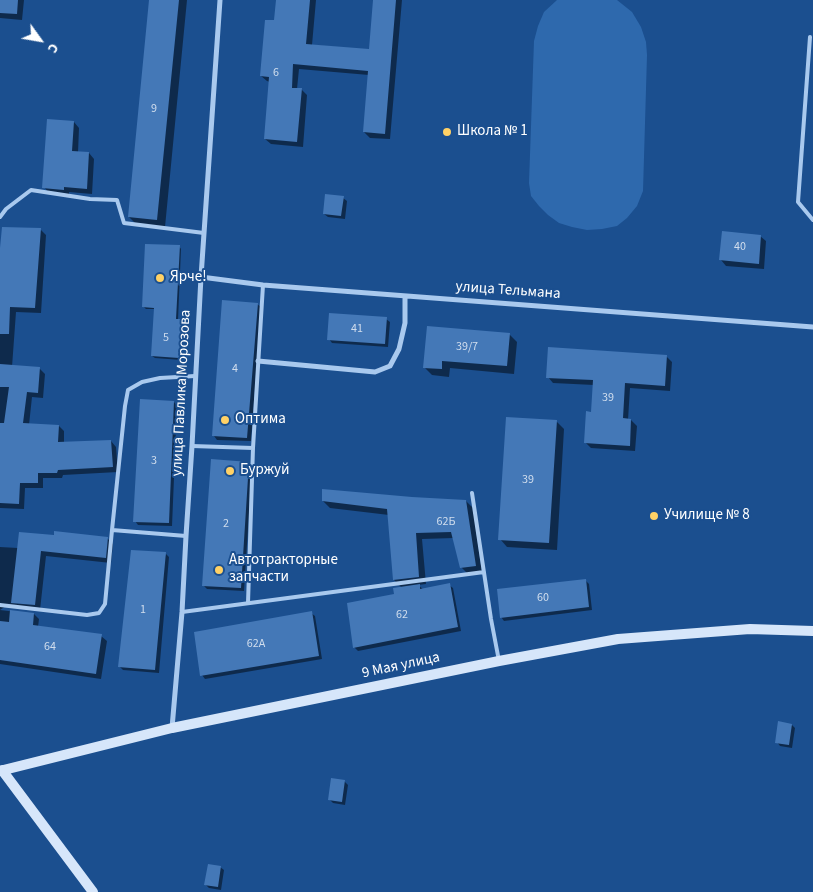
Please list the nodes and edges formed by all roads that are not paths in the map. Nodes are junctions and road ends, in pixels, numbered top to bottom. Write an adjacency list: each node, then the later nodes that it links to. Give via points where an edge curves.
1 (220, 0): 5 (street, улица Павлика Морозова)
2 (810, 37): 4 (lane, via 798,202)
3 (0, 217): 5 (lane, via 31,190 118,200 124,223)
4 (813, 220)
5 (204, 234): 6 (street, улица Павлика Морозова)
6 (201, 277): 7 (street, улица Тельмана); 11 (street, улица Павлика Морозова)
7 (263, 284): 8 (street, улица Тельмана); 10 (lane)
8 (405, 296): 9 (street, улица Тельмана); 10 (street, via 405,324 400,349 390,366 375,372)
9 (813, 328)
10 (258, 361): 13 (lane)
11 (195, 376): 12 (street, улица Павлика Морозова); 15 (lane, via 160,378 142,382 128,390)
12 (192, 446): 13 (lane); 16 (street, улица Павлика Морозова)
13 (253, 448): 18 (lane)
14 (472, 493): 17 (lane)
15 (112, 530): 16 (lane); 19 (lane, via 105,604 99,613 87,615)
16 (186, 536): 20 (street, улица Павлика Морозова)
17 (484, 572): 18 (lane); 22 (lane)
18 (248, 603): 20 (lane)
19 (0, 606)
20 (182, 612): 23 (street, улица Павлика Морозова)
21 (813, 631): 22 (main road, 9 Мая улица, via 750,629 618,639)
22 (499, 661): 23 (main road, 9 Мая улица)
23 (172, 728): 24 (main road, 9 Мая улица)
24 (1, 771): 25 (main road)
25 (93, 892)

